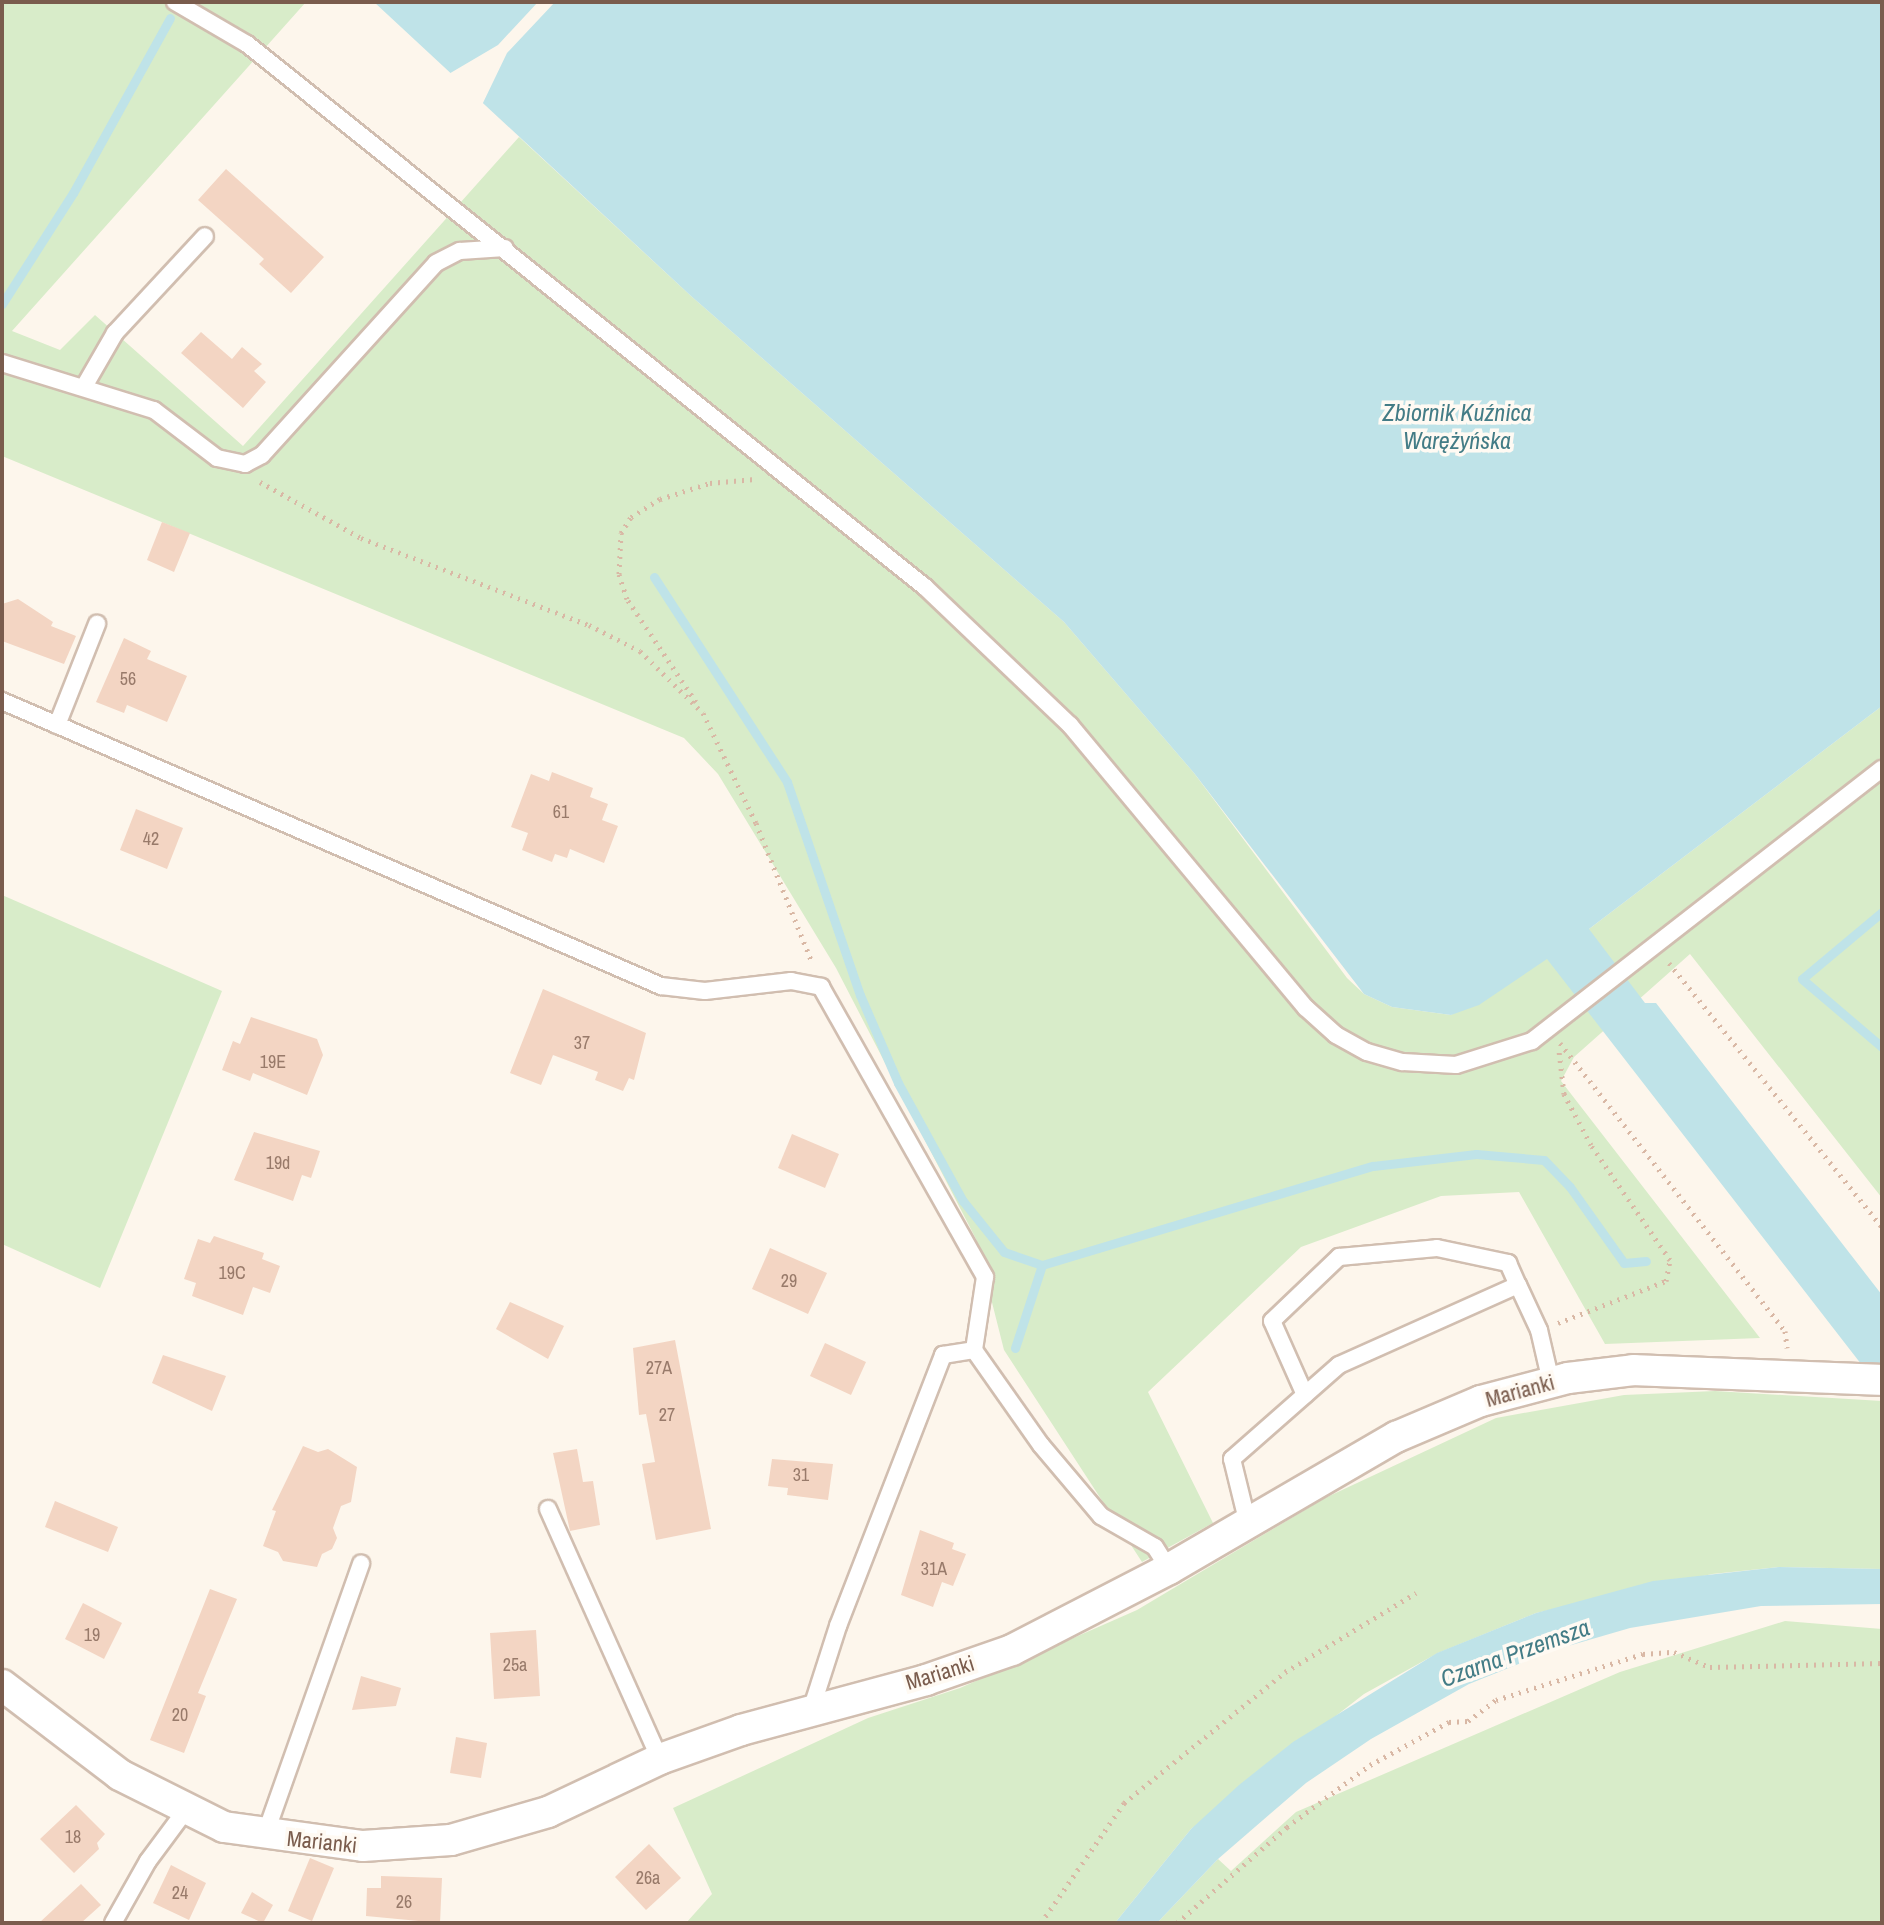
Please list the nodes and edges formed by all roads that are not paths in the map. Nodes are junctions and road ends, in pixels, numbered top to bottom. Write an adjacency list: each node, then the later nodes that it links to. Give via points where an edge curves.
1 (175, 2): 3 (lane, via 247,44)
2 (205, 236): 5 (lane, via 115,333)
3 (505, 248): 5 (lane, via 460,251 436,263 262,455 237,464 217,458 154,410); 9 (lane, via 925,587 1052,706 1295,995 1336,1035 1385,1058 1439,1066 1494,1057 1550,1030)
4 (2, 363): 5 (lane)
5 (85, 385)
6 (97, 624): 8 (lane)
7 (2, 701): 8 (lane)
8 (57, 725): 11 (lane, via 661,986 705,991 791,981 821,987 985,1277)
9 (1882, 769)
10 (1518, 1285): 13 (lane, via 1539,1330); 14 (lane, via 1339,1365); 14 (lane, via 1508,1263 1437,1248 1339,1257 1272,1321)
11 (974, 1350): 18 (lane, via 1041,1445 1101,1516 1155,1547); 20 (lane, via 943,1355)
12 (1870, 1379): 13 (street, Marianki, via 1679,1369)
13 (1551, 1382): 16 (street, Marianki, via 1419,1426)
14 (1305, 1395): 16 (lane, via 1232,1459)
15 (548, 1509): 21 (lane)
16 (1248, 1524): 18 (street, Marianki)
17 (361, 1564): 23 (lane)
18 (1169, 1569): 20 (street, Marianki, via 1012,1650 926,1680)
19 (2, 1685): 22 (street, Marianki, via 120,1775)
20 (812, 1707): 21 (street, Marianki)
21 (660, 1759): 23 (street, Marianki, via 548,1812 451,1840 363,1846)
22 (185, 1811): 23 (street, Marianki); 24 (lane, via 148,1861)
23 (265, 1835)
24 (113, 1923)

